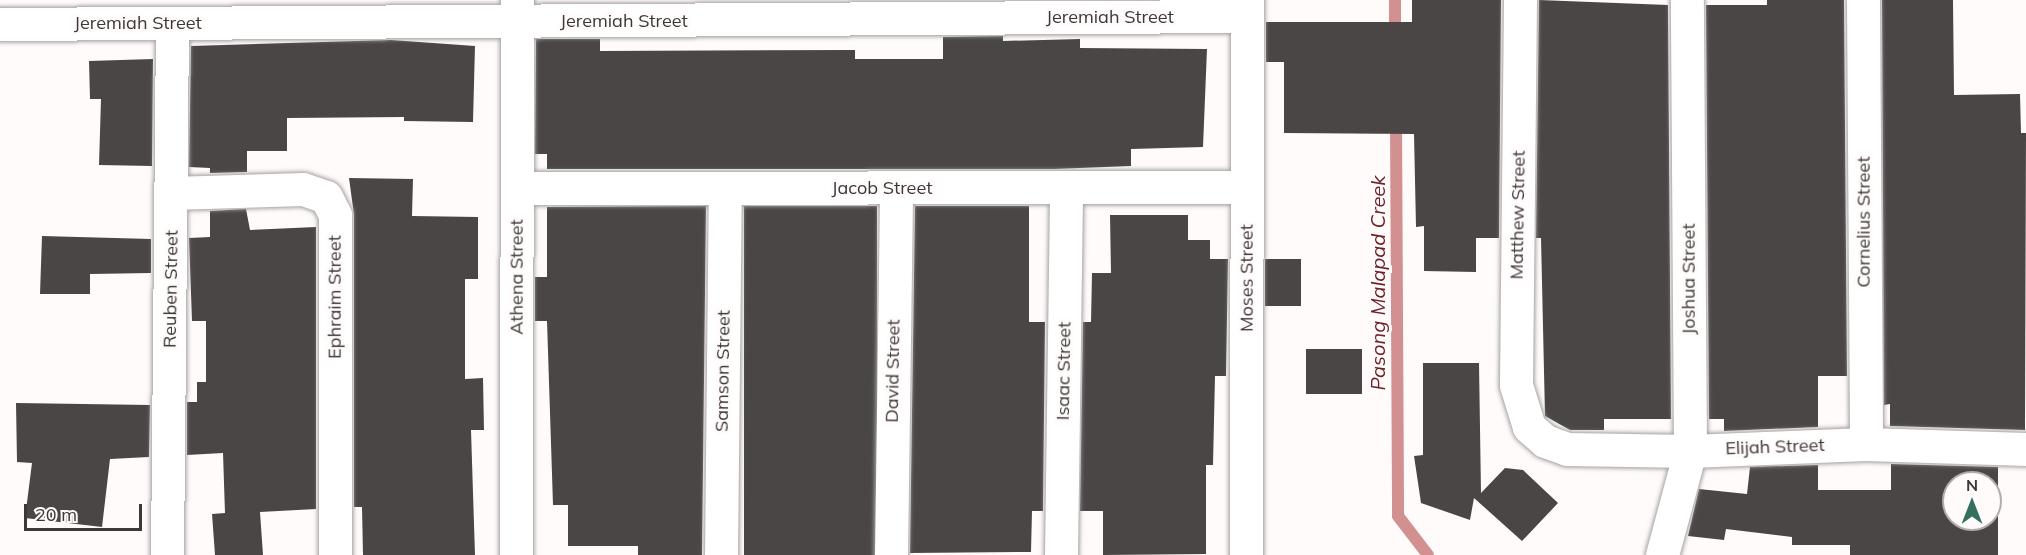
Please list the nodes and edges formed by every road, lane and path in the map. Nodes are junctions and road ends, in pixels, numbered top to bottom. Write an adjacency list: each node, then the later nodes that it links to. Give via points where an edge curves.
1 (1520, 0): 14 (street, Matthew Street, via 1516,385)
2 (1687, 0): 17 (street, Joshua Street)
3 (1863, 0): 15 (street, Cornelius Street)
4 (1247, 8): 5 (street, Jeremiah Street); 9 (street, Moses Street)
5 (517, 11): 7 (street, Jeremiah Street); 10 (street, Athena Street)
6 (0, 24): 7 (street, Jeremiah Street)
7 (172, 24): 13 (street, Reuben Street)
8 (1066, 187): 9 (street, Jacob Street); 12 (street, Jacob Street); 24 (street, Isaac Street)
9 (1247, 187): 25 (street, Moses Street)
10 (517, 188): 11 (street, Jacob Street); 21 (street, Athena Street)
11 (725, 188): 12 (street, Jacob Street); 22 (street, Samson Street)
12 (896, 188): 23 (street, David Street)
13 (172, 193): 19 (street, Reuben Street); 20 (street, Ephraim Street, via 303,189 326,197 335,215)
14 (1529, 427): 17 (street, Elijah Street, via 1545,441 1567,449)
15 (1866, 444): 16 (street, Elijah Street); 17 (street, Elijah Street)
16 (2026, 449)
17 (1690, 451): 18 (street, Joshua Street)
18 (1666, 541)
19 (167, 555)
20 (335, 555)
21 (516, 555)
22 (721, 555)
23 (891, 555)
24 (1061, 555)
25 (1246, 555)

